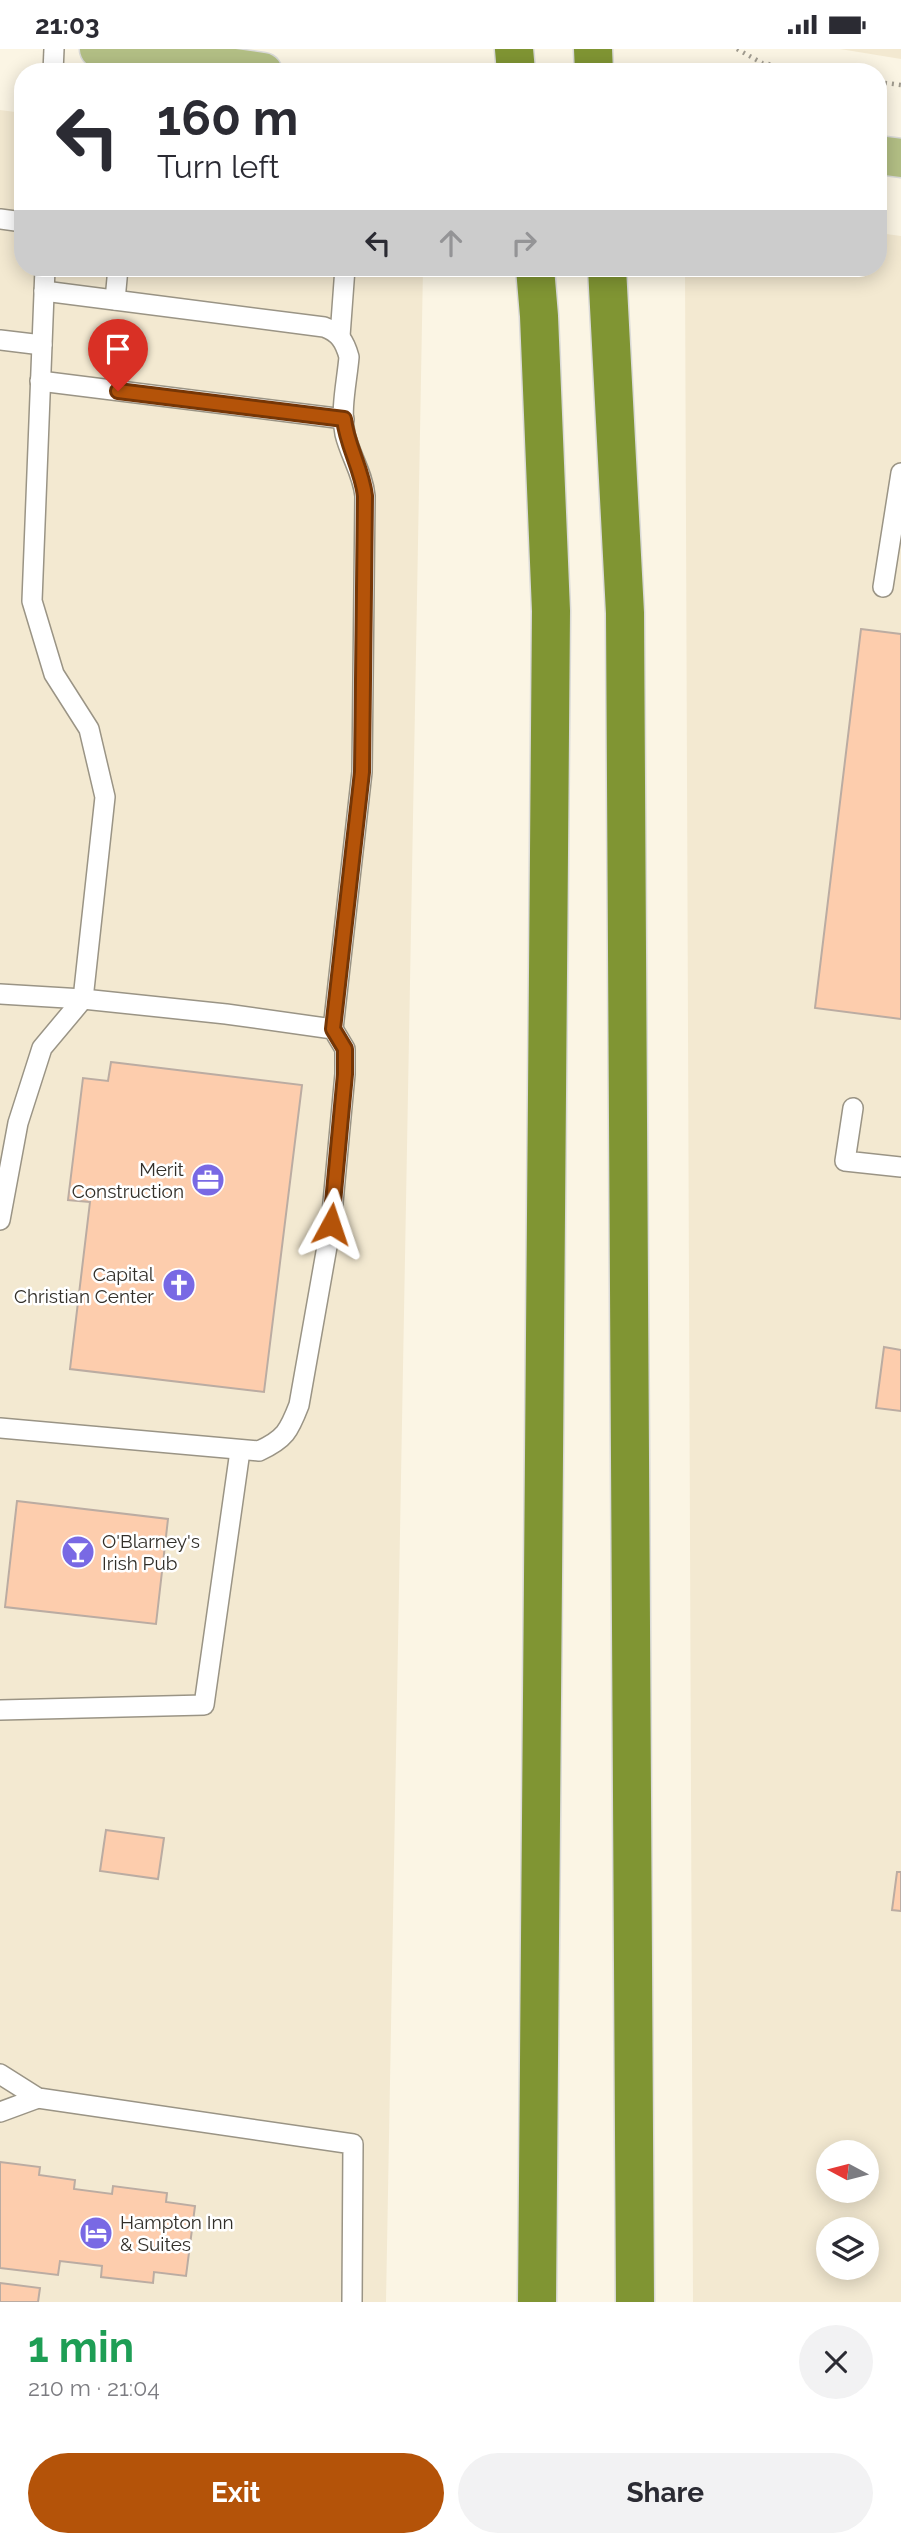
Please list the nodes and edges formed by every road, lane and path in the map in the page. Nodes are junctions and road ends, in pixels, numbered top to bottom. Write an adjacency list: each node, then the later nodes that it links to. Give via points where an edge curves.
1 (99, 49): 3 (main road)
2 (737, 49): 4 (path)
3 (199, 63)
4 (762, 63)
5 (45, 277): 10 (lane)
6 (117, 277): 11 (lane)
7 (344, 277): 12 (lane)
8 (536, 277): 32 (highway, via 551,611)
9 (607, 277): 33 (highway, via 625,613)
10 (44, 291): 11 (lane); 14 (lane)
11 (115, 300): 12 (lane, via 324,327)
12 (340, 336): 16 (lane, via 349,357)
13 (0, 340): 14 (lane)
14 (42, 345): 15 (lane)
15 (40, 381): 16 (lane); 20 (lane, via 32,601 54,674 89,729 105,797)
16 (344, 419): 21 (lane, via 365,496 362,772)
17 (901, 473): 18 (lane)
18 (883, 587)
19 (0, 994): 20 (lane)
20 (83, 999): 21 (lane); 24 (lane, via 42,1048 18,1123)
21 (333, 1029): 26 (lane, via 345,1049 344,1087 331,1224 299,1405 289,1430 276,1444 259,1451)
22 (853, 1108): 23 (lane, via 845,1161)
23 (901, 1167)
24 (0, 1220)
25 (0, 1428): 26 (lane)
26 (240, 1451): 27 (lane, via 204,1705)
27 (0, 1710)
28 (0, 2074): 29 (lane)
29 (38, 2098): 30 (lane); 31 (lane, via 353,2144)
30 (0, 2112)
31 (352, 2302)
32 (537, 2302)
33 (635, 2302)

